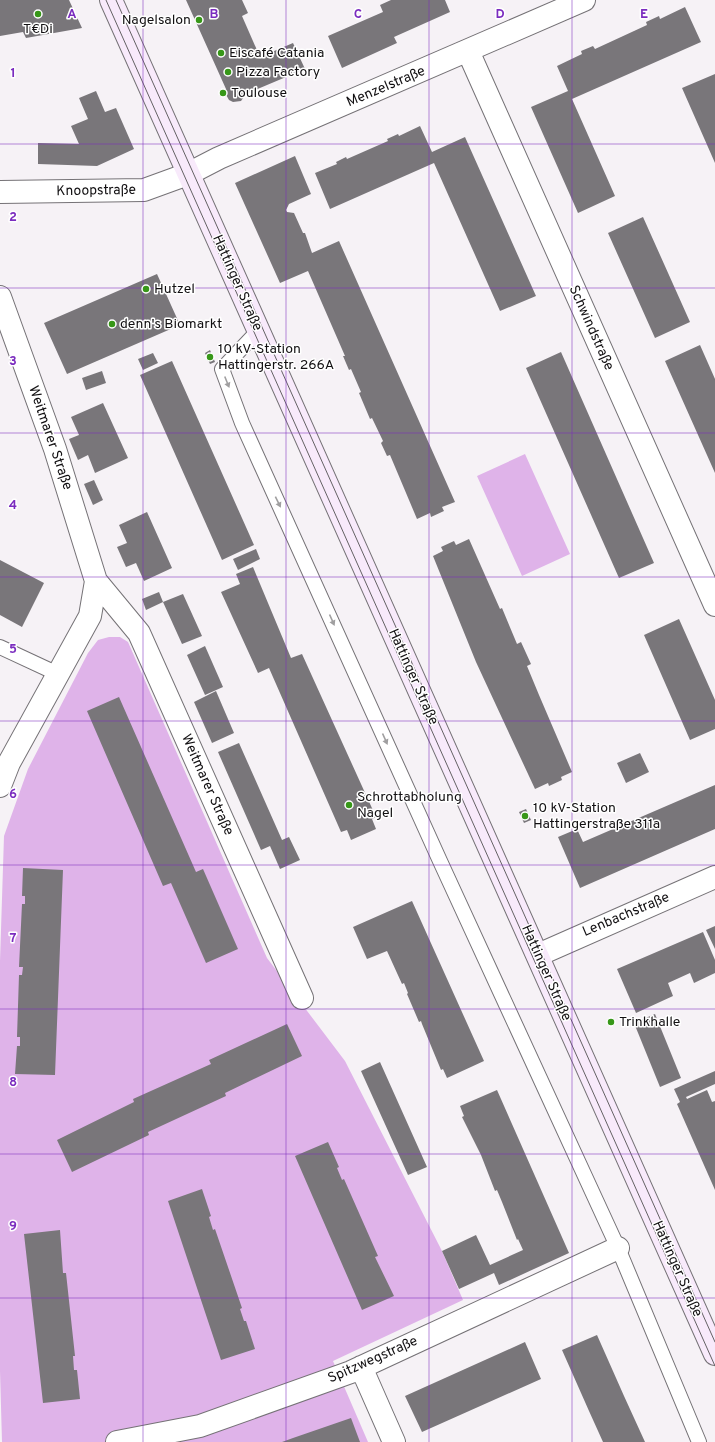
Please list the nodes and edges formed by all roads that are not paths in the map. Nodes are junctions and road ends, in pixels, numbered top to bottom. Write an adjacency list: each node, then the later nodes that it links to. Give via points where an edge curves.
1 (111, 0): 4 (main road, Hattinger Straße)
2 (584, 0): 3 (street, Menzelstraße)
3 (468, 51): 4 (street, Menzelstraße, via 219,158); 9 (street, Schwindstraße)
4 (188, 174): 5 (street, Knoopstraße, via 144,190); 7 (main road, Hattinger Straße)
5 (0, 192)
6 (0, 297): 8 (street, Weitmarer Straße, via 55,449)
7 (258, 331): 15 (main road, Hattinger Straße); 17 (lane, one-way to 17, via 222,369 242,423)
8 (96, 581): 11 (street, Weitmarer Straße, via 90,616); 16 (street, Weitmarer Straße, via 139,633)
9 (715, 605)
10 (0, 646): 11 (lane)
11 (58, 674): 12 (street, Weitmarer Straße)
12 (5, 761): 13 (street, Weitmarer Straße)
13 (0, 786)
14 (715, 877): 15 (street, Lenbachstraße)
15 (538, 955): 18 (main road, Hattinger Straße)
16 (302, 998)
17 (618, 1248): 19 (street, Spitzwegstraße); 22 (lane)
18 (715, 1354)
19 (361, 1367): 20 (street, Spitzwegstraße, via 220,1421); 21 (street)
20 (117, 1442)
21 (394, 1442)
22 (699, 1442)

